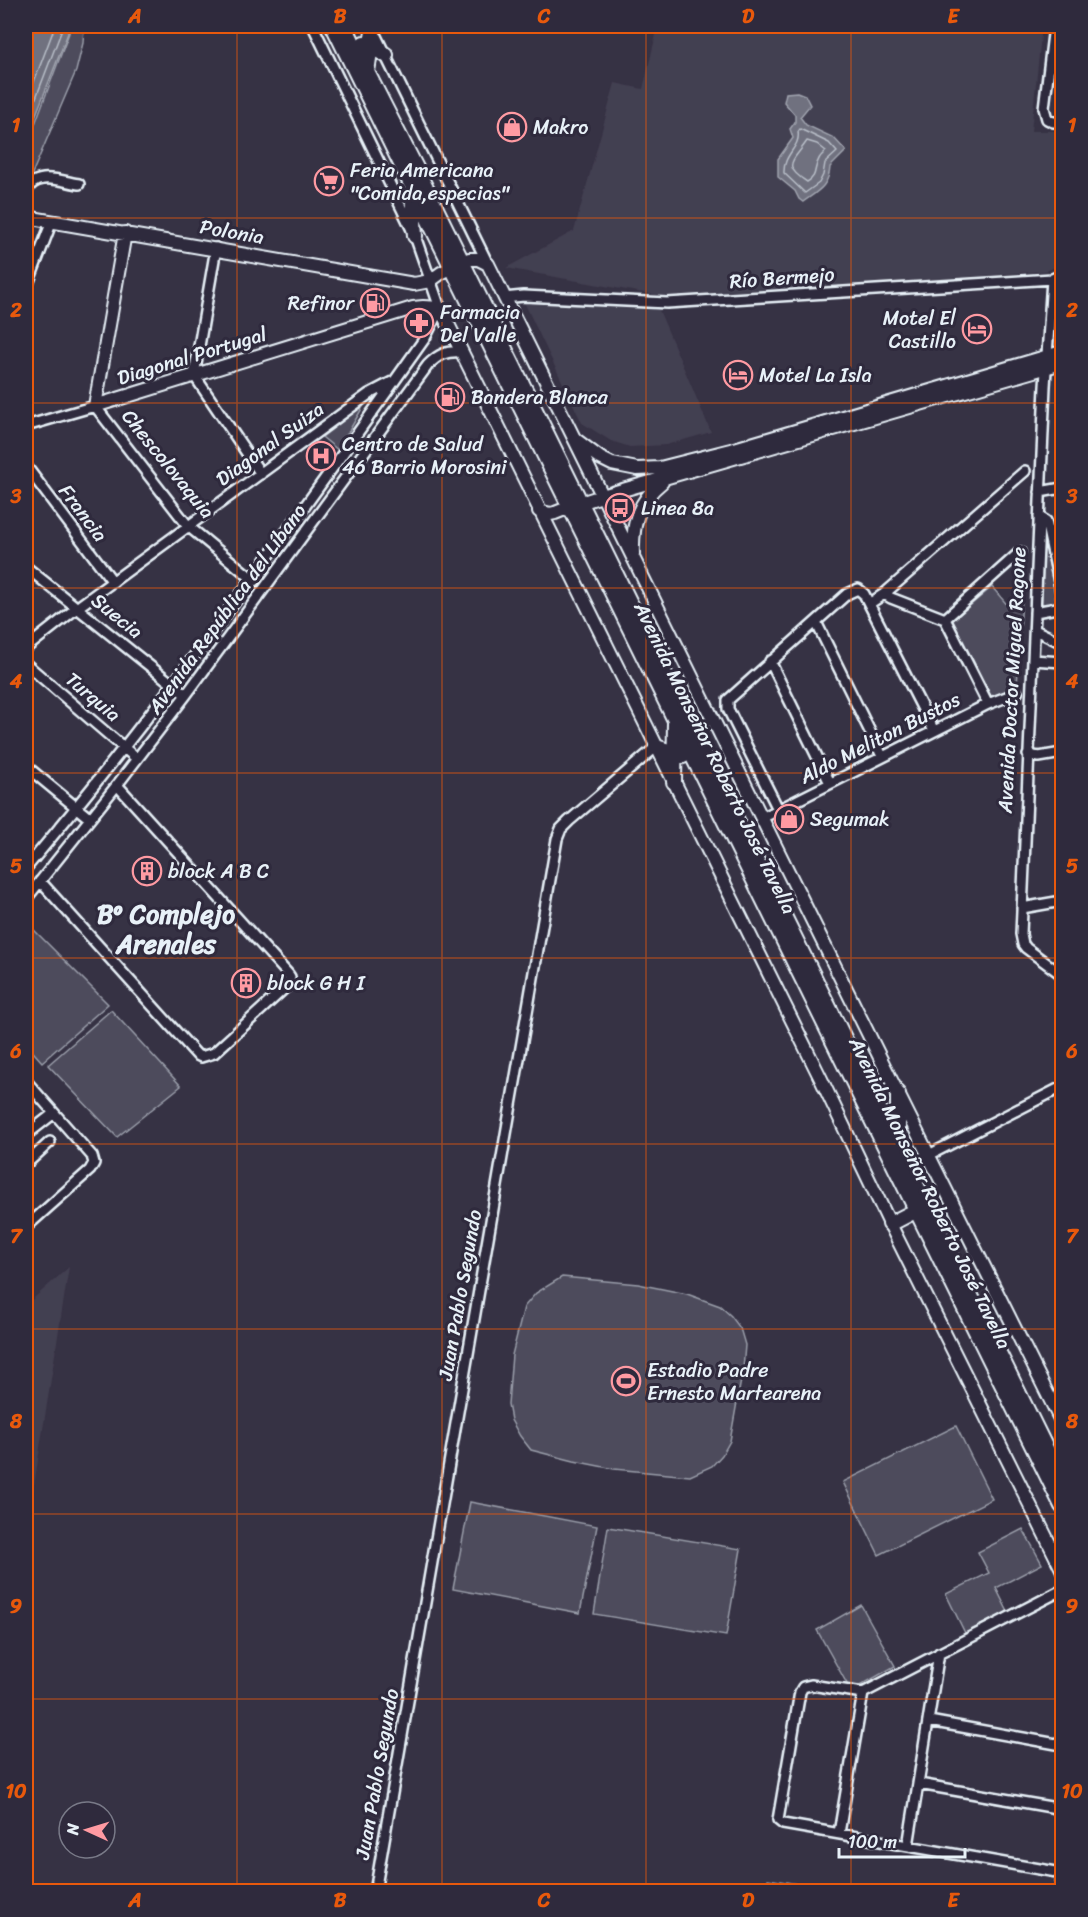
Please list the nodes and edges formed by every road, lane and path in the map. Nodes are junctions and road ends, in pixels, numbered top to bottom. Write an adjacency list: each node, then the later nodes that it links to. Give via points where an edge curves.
1 (313, 26): 18 (street)
2 (333, 26): 13 (highway, Avenida Monseñor Roberto José Tavella)
3 (1054, 26): 8 (street)
4 (372, 28): 6 (highway); 7 (street)
5 (347, 30): 6 (highway); 10 (highway, Avenida Monseñor Roberto José Tavella)
6 (370, 46): 7 (highway); 10 (highway)
7 (386, 56): 20 (street)
8 (1050, 60): 9 (street); 11 (street, via 1045,116)
9 (1062, 61)
10 (367, 72): 21 (highway, Avenida Monseñor Roberto José Tavella)
11 (1058, 122)
12 (79, 184): 14 (street, via 38,179)
13 (411, 184): 18 (highway); 21 (highway, Avenida Monseñor Roberto José Tavella)
14 (26, 193)
15 (26, 217): 16 (main road, Polonia)
16 (52, 221): 17 (main road, Polonia); 25 (street)
17 (125, 233): 19 (main road, Polonia); 34 (main road, Chescolovaquia)
18 (415, 236): 24 (street)
19 (216, 249): 24 (main road, Polonia, via 407,283); 32 (street)
20 (488, 264): 21 (main road, via 469,259); 26 (main road)
21 (457, 265): 24 (main road); 44 (highway, Avenida Monseñor Roberto José Tavella)
22 (1062, 275): 23 (street, Río Bermejo)
23 (1052, 279): 26 (street, Río Bermejo, via 667,303); 30 (street, Avenida Doctor Miguel Ragone)
24 (430, 282): 27 (street)
25 (26, 289)
26 (504, 297): 36 (main road)
27 (440, 308): 28 (main road); 32 (main road, Diagonal Portugal, via 413,308); 33 (street, Avenida República del Líbano, via 425,338)
28 (461, 352): 45 (main road); 53 (street, Avenida República del Líbano, via 447,351 428,365)
29 (1062, 352): 30 (main road)
30 (1047, 362): 31 (main road); 36 (main road, via 660,468 612,464); 40 (main road); 42 (street, Avenida Doctor Miguel Ragone)
31 (1062, 363)
32 (194, 375): 34 (main road, Diagonal Portugal); 39 (street)
33 (395, 380): 39 (street, Diagonal Suiza, via 369,394); 51 (street, Avenida República del Líbano)
34 (95, 406): 35 (street, Diagonal Portugal); 47 (street, Chescolovaquia)
35 (26, 426)
36 (573, 438): 43 (main road)
37 (26, 466): 52 (street, Francia)
38 (1025, 471): 54 (street)
39 (261, 474): 47 (street, Diagonal Suiza)
40 (665, 479): 43 (main road); 49 (main road, via 649,493 638,512 632,538)
41 (1062, 488): 42 (street)
42 (1040, 492): 46 (street, Avenida Doctor Miguel Ragone)
43 (602, 496): 44 (main road); 49 (main road)
44 (575, 505): 45 (main road, via 550,514); 73 (highway, Avenida Monseñor Roberto José Tavella); 103 (highway, Avenida Monseñor Roberto José Tavella)
45 (538, 511): 76 (main road)
46 (1039, 517): 55 (street, via 1046,521 1049,531); 59 (street, Avenida Doctor Miguel Ragone)
47 (188, 526): 51 (street, Chescolovaquia); 52 (street, Diagonal Suiza)
48 (1020, 552): 60 (street)
49 (633, 558): 90 (main road)
50 (26, 567): 57 (street, Suecia)
51 (253, 579): 53 (street, Chescolovaquia); 69 (street, Avenida República del Líbano)
52 (113, 582): 57 (street, Diagonal Suiza)
53 (265, 588): 71 (street, Avenida República del Líbano)
54 (884, 594): 56 (street); 60 (street)
55 (1062, 596)
56 (869, 604): 61 (street, via 858,589); 74 (street)
57 (78, 607): 64 (street, Diagonal Suiza); 69 (street, Suecia)
58 (1062, 607): 59 (street)
59 (1035, 612): 62 (street, Avenida Doctor Miguel Ragone)
60 (945, 619): 72 (street)
61 (816, 622): 66 (street); 80 (street)
62 (1035, 630): 63 (street); 65 (street, Avenida Doctor Miguel Ragone)
63 (1062, 643)
64 (26, 648)
65 (1033, 660): 67 (street); 79 (street, Avenida Doctor Miguel Ragone)
66 (770, 661): 85 (street); 88 (street, via 730,696 727,704)
67 (1062, 662)
68 (26, 664): 75 (street, Turquia)
69 (173, 684): 71 (street, Suecia); 75 (street, Avenida República del Líbano)
70 (1017, 693): 72 (street, Aldo Meliton Bustos)
71 (186, 695): 81 (street, Avenida República del Líbano)
72 (988, 704): 74 (street, Aldo Meliton Bustos)
73 (675, 721): 77 (highway); 82 (highway, Avenida Monseñor Roberto José Tavella)
74 (934, 730): 80 (street, Aldo Meliton Bustos)
75 (124, 747): 81 (street, Turquia); 87 (street, Avenida República del Líbano)
76 (656, 747): 77 (highway); 84 (main road); 124 (street, Juan Pablo Segundo, via 569,821 558,839)
77 (674, 753): 82 (highway); 84 (highway)
78 (1062, 753): 79 (street)
79 (1028, 755): 95 (street, Avenida Doctor Miguel Ragone)
80 (882, 756): 85 (street, Aldo Meliton Bustos)
81 (137, 759): 86 (street, Avenida República del Líbano)
82 (693, 759): 106 (highway, Avenida Monseñor Roberto José Tavella)
83 (26, 766): 87 (street)
84 (674, 782): 107 (main road)
85 (830, 783): 88 (street, Aldo Meliton Bustos)
86 (117, 785): 89 (street, Avenida República del Líbano); 92 (street, via 288,974 288,985 214,1053 201,1057)
87 (76, 808): 89 (street); 91 (street, Avenida República del Líbano)
88 (778, 809): 90 (street, Aldo Meliton Bustos)
89 (89, 818): 92 (street, Avenida República del Líbano)
90 (762, 818): 99 (main road)
91 (26, 868)
92 (40, 881): 93 (street, Avenida República del Líbano)
93 (26, 899)
94 (1062, 902): 95 (street)
95 (1022, 908): 96 (street, Avenida Doctor Miguel Ragone, via 1023,944)
96 (1062, 975)
97 (26, 1082): 100 (street)
98 (1062, 1087): 104 (street)
99 (898, 1094): 103 (highway); 104 (main road)
100 (53, 1114): 101 (street); 108 (street, via 94,1163)
101 (26, 1135)
102 (50, 1142): 105 (street)
103 (898, 1145): 110 (highway, Avenida Monseñor Roberto José Tavella)
104 (929, 1155): 109 (main road)
105 (26, 1164)
106 (917, 1210): 107 (highway); 111 (highway, Avenida Monseñor Roberto José Tavella)
107 (890, 1224): 112 (main road)
108 (26, 1227)
109 (1062, 1423)
110 (1062, 1481)
111 (1062, 1506)
112 (1062, 1569)
113 (1062, 1590): 114 (street)
114 (939, 1653): 115 (street); 116 (street)
115 (863, 1693): 120 (street); 120 (street, via 803,1687 778,1811 778,1820 783,1824)
116 (929, 1721): 117 (street); 118 (street)
117 (1062, 1745)
118 (919, 1784): 119 (street); 121 (street)
119 (1062, 1809)
120 (839, 1833): 121 (street)
121 (908, 1846): 122 (street)
122 (1062, 1873)
123 (1062, 1883): 125 (main road)
124 (375, 1892)
125 (1061, 1892)

